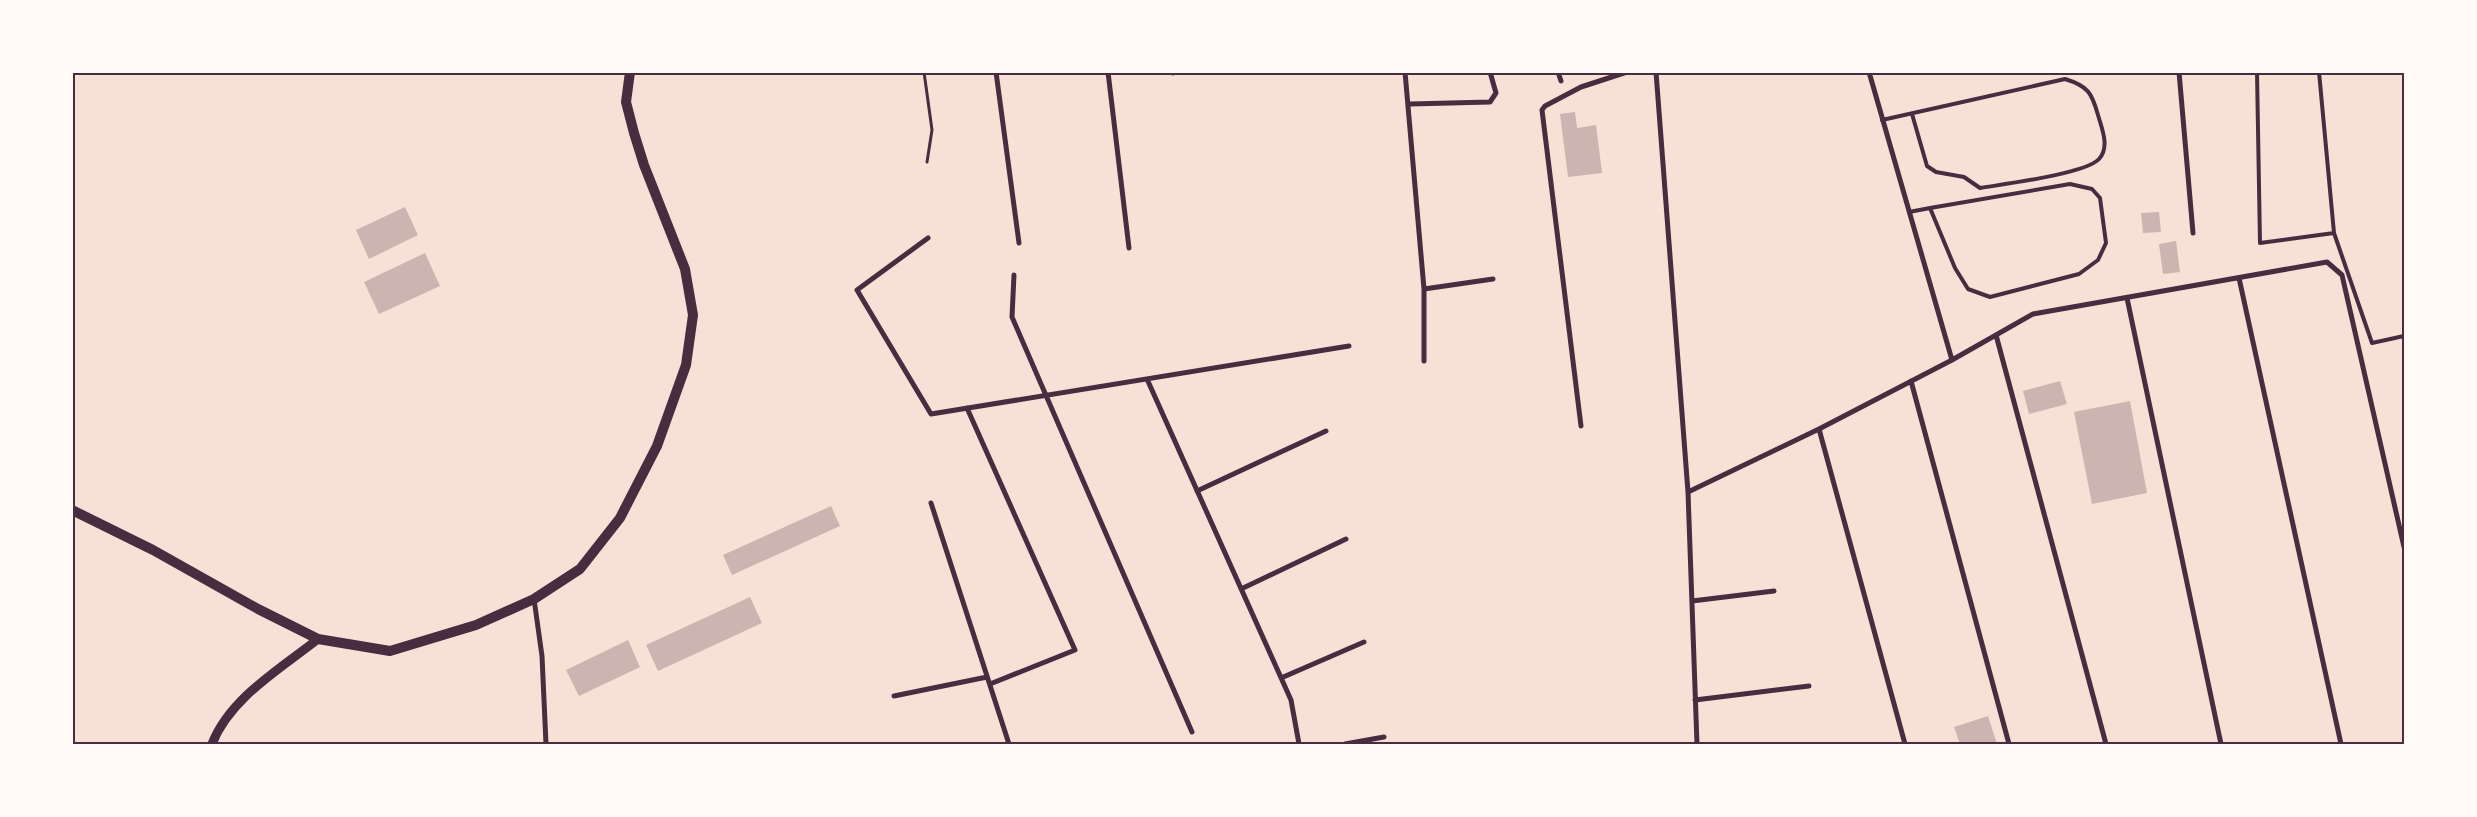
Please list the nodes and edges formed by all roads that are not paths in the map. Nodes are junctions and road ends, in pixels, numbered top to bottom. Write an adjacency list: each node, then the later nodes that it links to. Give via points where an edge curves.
1 (630, 72): 49 (main road, via 626,102 634,133 685,269 693,315 686,365 657,446 620,518 580,570)
2 (996, 72): 22 (street)
3 (1108, 72): 23 (street)
4 (1406, 72): 14 (street)
5 (1490, 72): 14 (street, via 1496,93 1490,102)
6 (1558, 72): 13 (street)
7 (1627, 72): 38 (street, via 1581,87 1542,110)
8 (1656, 72): 42 (street)
9 (1869, 72): 16 (street)
10 (2179, 72): 19 (street)
11 (2257, 72): 20 (lane, via 2260,243)
12 (2319, 72): 20 (lane)
13 (1561, 81)
14 (1410, 104): 27 (street)
15 (1912, 114): 15 (lane, via 2065,79 2078,83 2093,96 2105,143 2099,159 2082,169 1980,188 1964,177 1936,172 1927,166); 16 (lane)
16 (1882, 120): 18 (street)
17 (1930, 208): 17 (lane, via 1955,268 1968,289 1990,297 2079,274 2098,260 2106,243 2100,198 2092,190 2070,184); 18 (lane)
18 (1909, 212): 32 (street)
19 (2193, 233)
20 (2334, 233): 30 (lane, via 2372,343)
21 (928, 238): 37 (street, via 857,290 931,414)
22 (1019, 243)
23 (1129, 248)
24 (1014, 275): 36 (street, via 1012,317)
25 (2239, 278): 28 (street); 46 (street, via 2327,262 2342,275); 71 (street)
26 (1493, 279): 27 (street)
27 (1424, 289): 33 (street)
28 (2127, 298): 29 (street, via 2033,314); 70 (street)
29 (1996, 335): 32 (street); 69 (street)
30 (2404, 336)
31 (1349, 346): 34 (street)
32 (1952, 360): 35 (street)
33 (1424, 361)
34 (1147, 379): 36 (street); 41 (street)
35 (1911, 381): 39 (street); 68 (street)
36 (1046, 396): 37 (street); 59 (street)
37 (967, 408): 55 (street, via 1075,650)
38 (1581, 426)
39 (1819, 429): 42 (street); 67 (street)
40 (1326, 431): 41 (street)
41 (1197, 491): 47 (street)
42 (1688, 492): 50 (street)
43 (931, 503): 53 (street)
44 (72, 510): 51 (main road)
45 (1346, 539): 47 (street)
46 (2404, 548)
47 (1241, 589): 54 (street)
48 (1774, 591): 50 (street)
49 (534, 599): 51 (main road, via 476,625 390,651); 62 (street, via 542,651)
50 (1692, 600): 58 (street)
51 (318, 639): 61 (street, via 254,688 219,726)
52 (1364, 642): 54 (street)
53 (987, 677): 55 (street); 57 (street)
54 (1281, 678): 64 (street, via 1291,700)
55 (990, 684): 63 (street)
56 (1808, 686): 58 (street)
57 (894, 696)
58 (1696, 700): 66 (street)
59 (1192, 732)
60 (1384, 737): 65 (street)
61 (212, 744)
62 (546, 744)
63 (1009, 744)
64 (1299, 744)
65 (1345, 744)
66 (1697, 744)
67 (1905, 744)
68 (2009, 744)
69 (2106, 744)
70 (2221, 744)
71 (2341, 744)

